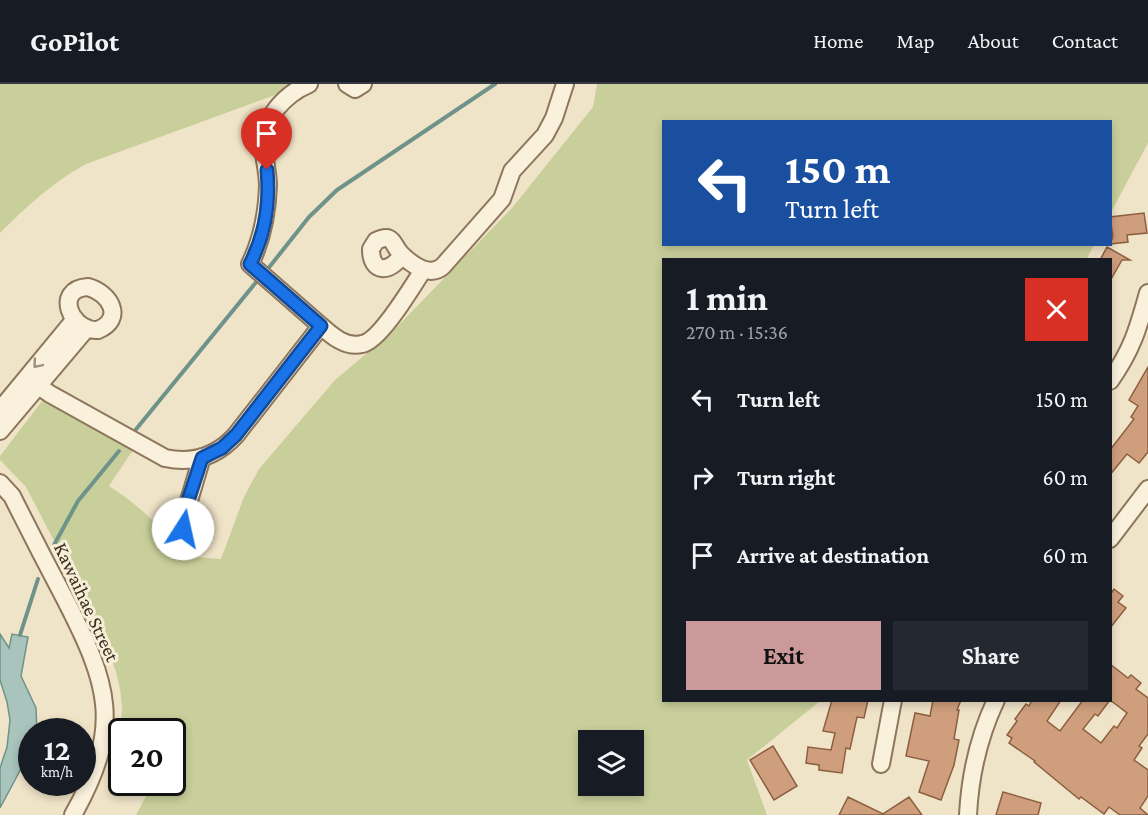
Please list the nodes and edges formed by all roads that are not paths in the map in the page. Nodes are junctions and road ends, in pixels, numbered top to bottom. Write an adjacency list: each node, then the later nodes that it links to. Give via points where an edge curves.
1 (309, 84): 8 (street, via 280,105 265,131 266,210 250,264)
2 (347, 84): 3 (street, via 355,89)
3 (363, 84)
4 (565, 84): 6 (street, via 550,127 512,171 502,199 440,269)
5 (402, 255): 5 (street, via 394,265 376,265 373,244 385,238 393,241); 6 (street)
6 (423, 270): 8 (street, via 382,330 366,343 344,342)
7 (1148, 293): 9 (street, via 1137,334)
8 (321, 326): 13 (street, via 236,435)
9 (1112, 378)
10 (38, 385): 11 (street, one-way to 11, via 81,323); 12 (street); 13 (street, via 165,458)
11 (0, 410)
12 (0, 430)
13 (202, 458): 17 (street, via 183,520)
14 (0, 483): 21 (street, Kawaihae Street, via 12,496 83,633 100,676 105,708 103,740 90,784)
15 (1148, 489): 16 (street)
16 (1112, 536)
17 (188, 546)
18 (893, 702): 20 (street)
19 (995, 702): 22 (street, via 981,741)
20 (881, 764)
21 (73, 815)
22 (968, 815)

